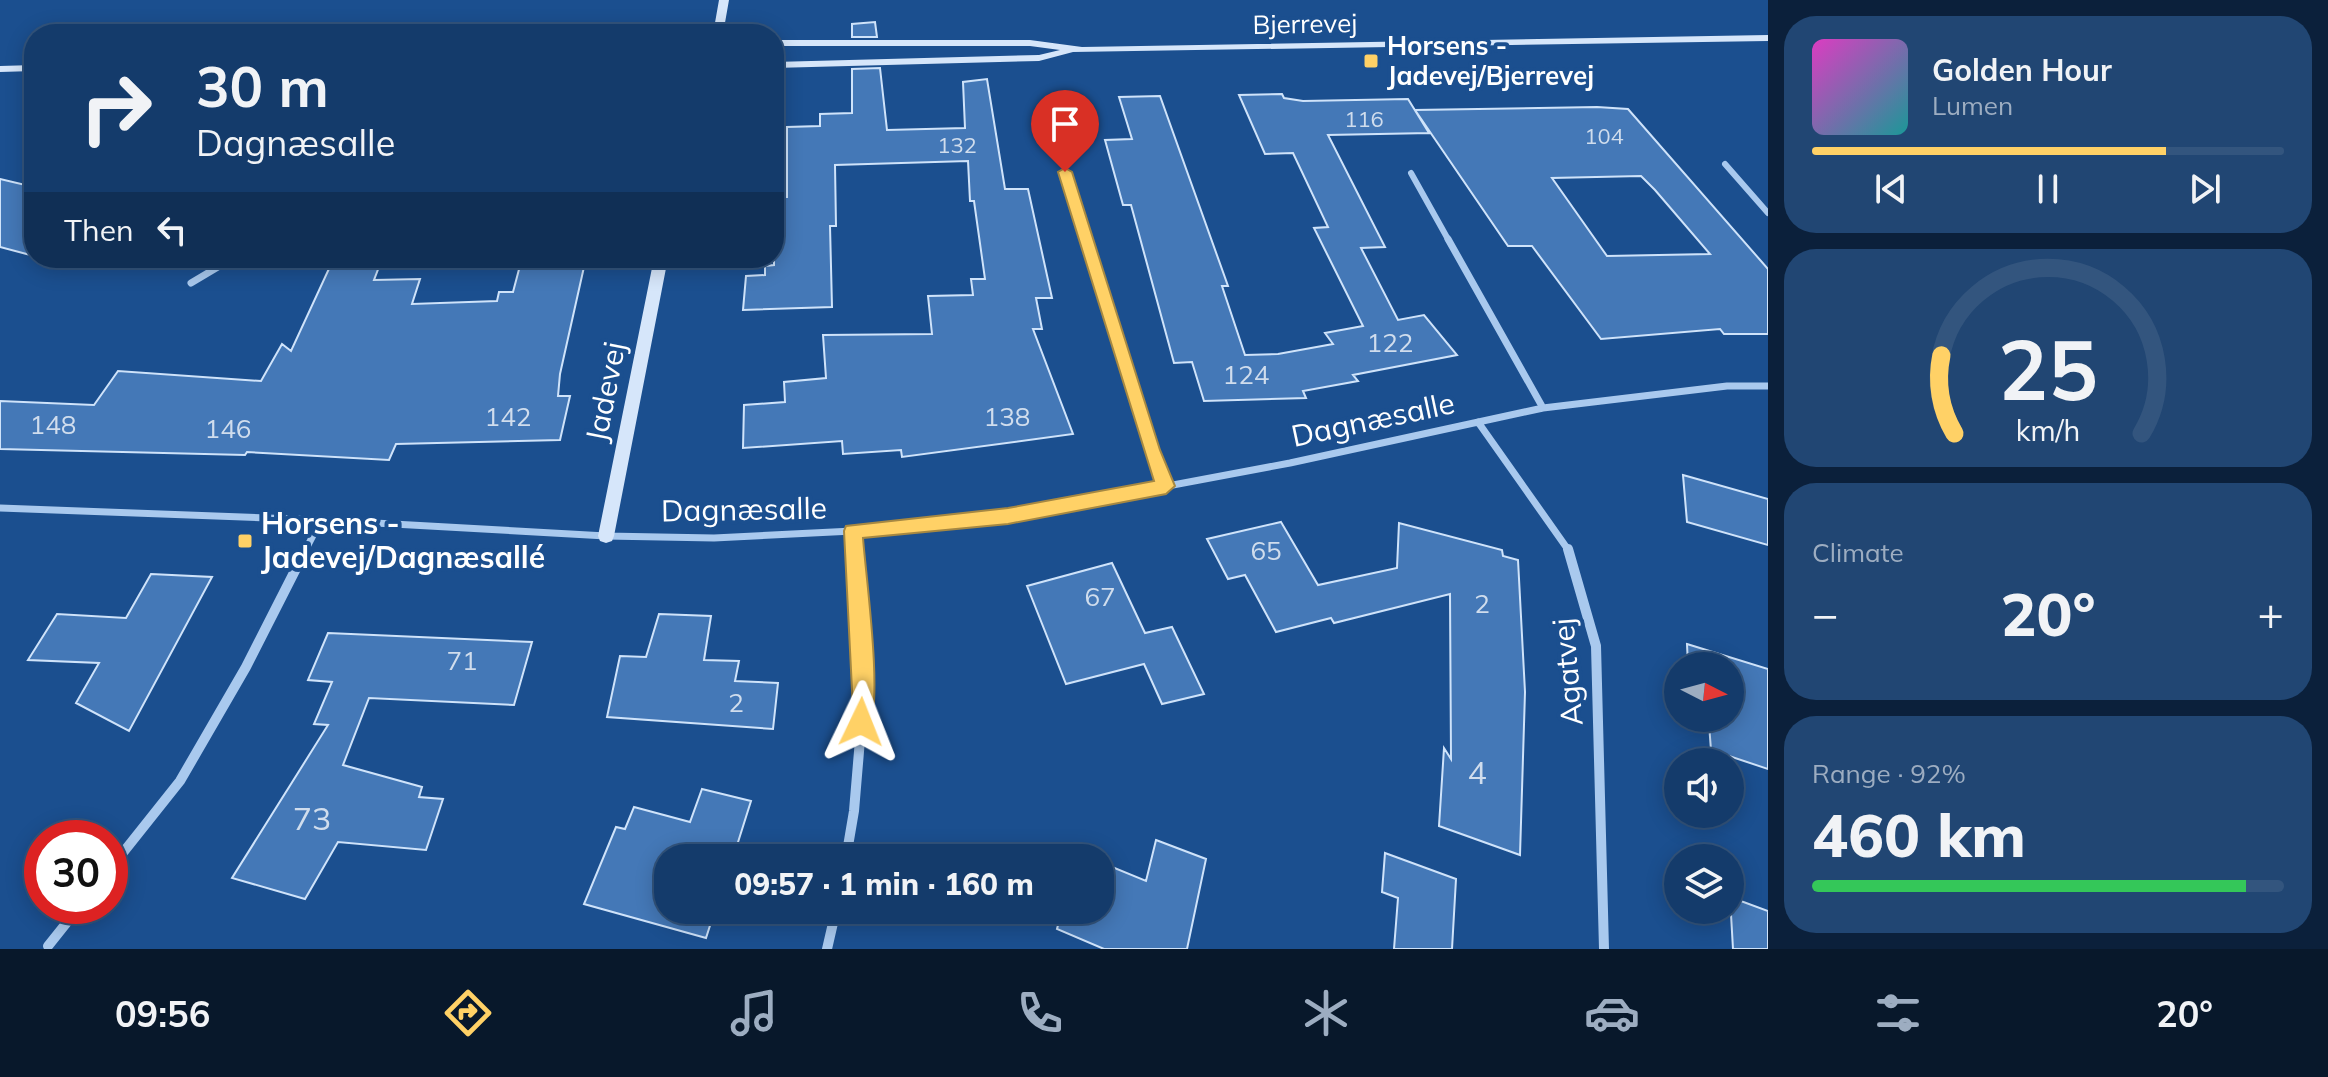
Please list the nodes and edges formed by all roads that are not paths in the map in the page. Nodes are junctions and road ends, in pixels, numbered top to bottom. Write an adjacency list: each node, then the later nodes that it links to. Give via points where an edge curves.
1 (724, 0): 2 (street)
2 (720, 24)
3 (1768, 38): 5 (street, Bjerrevej)
4 (784, 43): 5 (street, Bjerrevej, via 1030,43)
5 (1082, 50): 6 (street, Bjerrevej, via 1039,58)
6 (784, 65)
7 (24, 68): 8 (street)
8 (0, 69)
9 (1725, 164): 12 (street)
10 (1065, 172): 19 (street)
11 (1411, 173): 17 (street)
12 (1768, 213)
13 (216, 268): 15 (street)
14 (659, 268): 23 (street, Jadevej)
15 (191, 283)
16 (1768, 386): 17 (street, Dagnæsalle)
17 (1543, 408): 18 (street, Dagnæsalle)
18 (1478, 422): 19 (street, Dagnæsalle); 30 (street, Agatvej, via 1569,551 1587,605 1596,646)
19 (1166, 486): 22 (street, Dagnæsalle, via 1008,516)
20 (0, 508): 21 (street, Dagnæsalle)
21 (321, 520): 23 (street, Dagnæsalle); 25 (street, via 180,781)
22 (853, 531): 23 (street, Dagnæsalle, via 714,538); 24 (street, via 864,692)
23 (606, 536)
24 (848, 844)
25 (128, 846)
26 (66, 924): 28 (street)
27 (833, 924): 29 (street)
28 (48, 946)
29 (827, 949)
30 (1604, 949)

